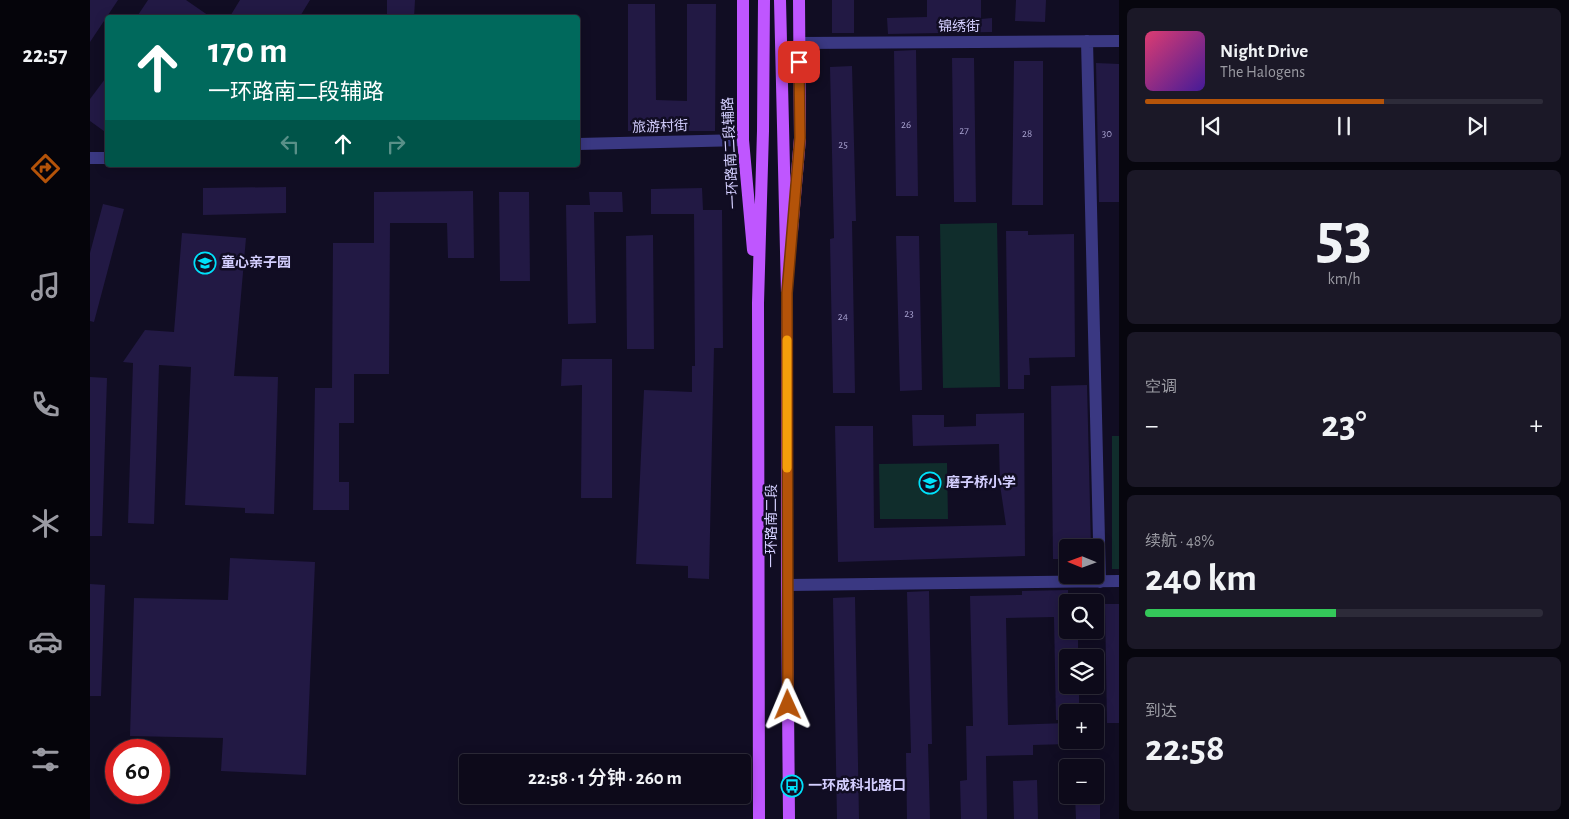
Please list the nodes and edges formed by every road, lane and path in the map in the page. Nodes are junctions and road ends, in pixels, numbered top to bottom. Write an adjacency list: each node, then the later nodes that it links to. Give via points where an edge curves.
1 (742, 0): 8 (main road, 一环路南二段辅路)
2 (764, 0): 13 (main road)
3 (780, 0): 12 (main road)
4 (799, 0): 7 (main road)
5 (1087, 41): 6 (street, 锦绣街); 7 (street, 锦绣街); 14 (street)
6 (1119, 41)
7 (799, 44): 12 (main road, via 800,138)
8 (743, 140): 9 (street, 旅游村街); 13 (main road, 一环路南二段辅路)
9 (580, 144)
10 (90, 158): 11 (street)
11 (105, 158)
12 (787, 293): 18 (main road, 一环路南二段)
13 (758, 304): 19 (main road, 一环路南二段)
14 (1099, 539)
15 (1119, 581): 17 (street)
16 (1059, 582): 18 (street)
17 (1104, 582)
18 (786, 585): 20 (main road, 一环路南二段)
19 (759, 819)
20 (789, 819)

